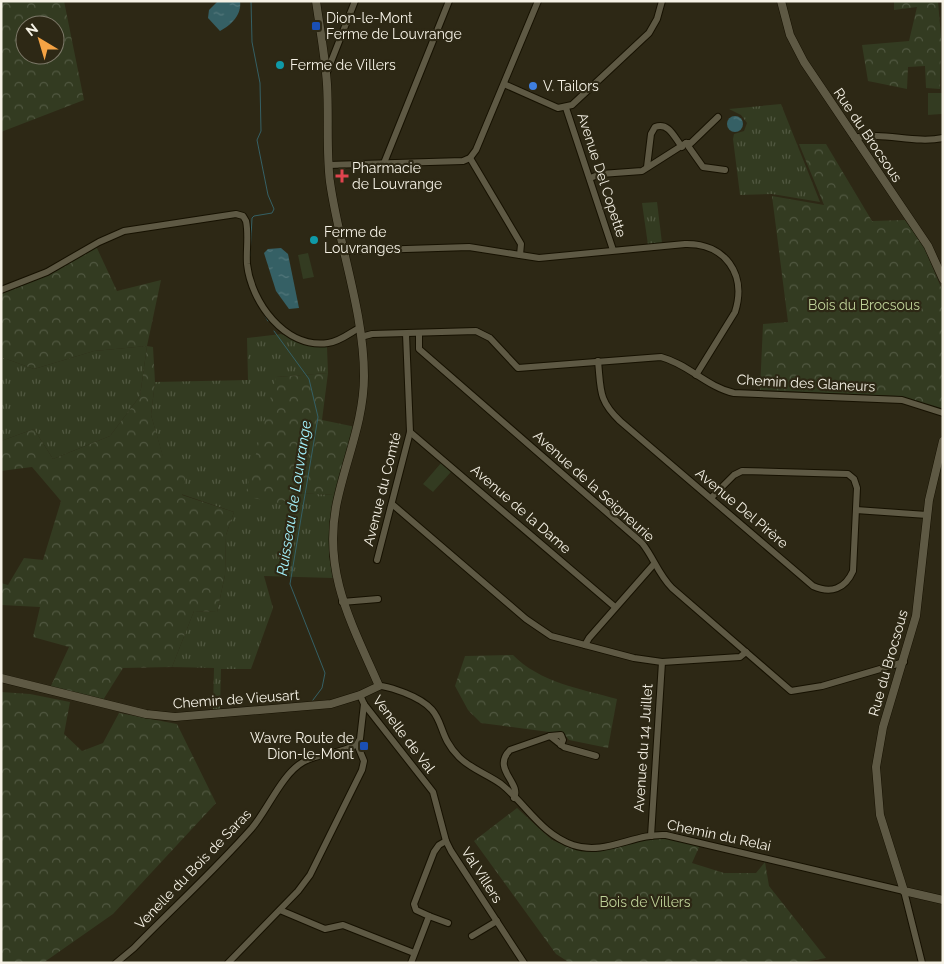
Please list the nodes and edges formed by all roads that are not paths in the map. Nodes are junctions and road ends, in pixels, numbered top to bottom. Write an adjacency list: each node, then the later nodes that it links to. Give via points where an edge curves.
1 (316, 1): 7 (street)
2 (355, 1): 7 (street)
3 (449, 1): 15 (street)
4 (538, 1): 8 (street)
5 (662, 1): 9 (street, via 657,19 648,33)
6 (781, 1): 11 (street, Rue du Brocsous, via 790,35 804,62)
7 (326, 73): 16 (street)
8 (504, 84): 9 (street, via 558,108); 14 (street)
9 (566, 108): 19 (street, Avenue Del Copette)
10 (718, 117): 13 (street, via 700,136)
11 (854, 138): 12 (street); 23 (street, Rue du Brocsous, via 928,246)
12 (943, 138)
13 (684, 145): 17 (street); 17 (street, via 668,128 662,125 655,127 651,134); 18 (street, via 703,167)
14 (470, 158): 15 (street, via 463,161); 22 (street, via 521,244)
15 (384, 163): 16 (street)
16 (328, 165): 21 (street)
17 (647, 167): 19 (street, via 642,171)
18 (725, 170)
19 (590, 178): 20 (street, Avenue Del Copette)
20 (613, 250): 22 (street, via 539,258); 31 (street, via 699,244 717,251 732,267 739,289 735,312)
21 (343, 251): 22 (street, via 469,247); 25 (street)
22 (520, 256)
23 (943, 279)
24 (1, 290): 25 (street, via 47,272 124,231 236,214 246,221 247,264 272,321 293,334 322,343)
25 (360, 332): 27 (street, Chemin des Glaneurs); 42 (street, via 364,376 362,402 333,529 333,554)
26 (419, 333): 27 (street, Chemin des Glaneurs); 28 (street); 30 (street, Chemin des Glaneurs, via 483,333 518,368)
27 (406, 334): 29 (street, Avenue du Comté)
28 (419, 349): 29 (street); 40 (street, Avenue de la Seigneurie, via 642,543)
29 (408, 350): 33 (street, Avenue du Comté)
30 (598, 361): 31 (street, Chemin des Glaneurs, via 661,358); 35 (street, Avenue Del Pirère, via 602,398 607,408)
31 (696, 375): 32 (street, Chemin des Glaneurs, via 714,387 734,394 902,400)
32 (943, 413)
33 (410, 432): 36 (street, Avenue du Comté); 43 (street, Avenue de la Dame)
34 (943, 441): 38 (street, Rue du Brocsous)
35 (711, 498): 37 (street, Avenue Del Pirère, via 726,481 742,471 841,473 854,479); 37 (street, Avenue Del Pirère, via 813,586 828,591 842,587 853,571)
36 (392, 504): 39 (street, Avenue du Comté); 44 (street, via 540,631)
37 (856, 510): 38 (street)
38 (927, 515): 47 (street, Rue du Brocsous, via 921,588)
39 (377, 560)
40 (654, 564): 43 (street); 45 (street, Avenue de la Seigneurie, via 672,588)
41 (378, 599): 42 (street)
42 (342, 602): 49 (street)
43 (615, 607): 44 (street)
44 (584, 645): 46 (street)
45 (746, 652): 46 (street, via 740,657); 47 (street, Avenue de la Seigneurie, via 790,690 796,691)
46 (662, 662): 56 (street, Avenue du 14 Juillet)
47 (904, 662): 58 (street, Rue du Brocsous, via 883,727 876,767 880,814)
48 (3, 679): 50 (street, Chemin de Vieusart, via 146,714 167,716 322,705)
49 (379, 686): 50 (street, Chemin de Vieusart); 55 (street, Chemin du Relai, via 386,686 428,705 439,718 459,758 502,785)
50 (360, 696): 51 (street, Venelle de Val)
51 (364, 704): 52 (street); 54 (street, Venelle de Val)
52 (357, 744): 60 (street, via 364,761 362,770 310,875); 66 (street, Venelle du Bois de Saras, via 345,751 320,754 302,762 253,827)
53 (596, 756): 55 (street, via 561,745 561,735 527,743 508,752 504,766 516,791)
54 (429, 787): 57 (street, Val Villers, via 436,799)
55 (514, 798): 56 (street, Chemin du Relai, via 552,835 574,846 602,848)
56 (651, 836): 58 (street, Chemin du Relai, via 681,837)
57 (446, 841): 61 (street, Val Villers, via 434,852 414,904 416,910); 62 (street, Val Villers)
58 (904, 891): 59 (street, Chemin du Relai); 70 (street)
59 (943, 900)
60 (280, 910): 65 (street, via 325,929 343,925); 67 (street)
61 (429, 916): 63 (street, Val Villers); 65 (street)
62 (498, 921): 64 (street, Val Villers); 69 (street, Val Villers)
63 (448, 923)
64 (472, 936)
65 (414, 953): 68 (street)
66 (116, 963)
67 (228, 963)
68 (411, 963)
69 (524, 963)
70 (922, 963)

